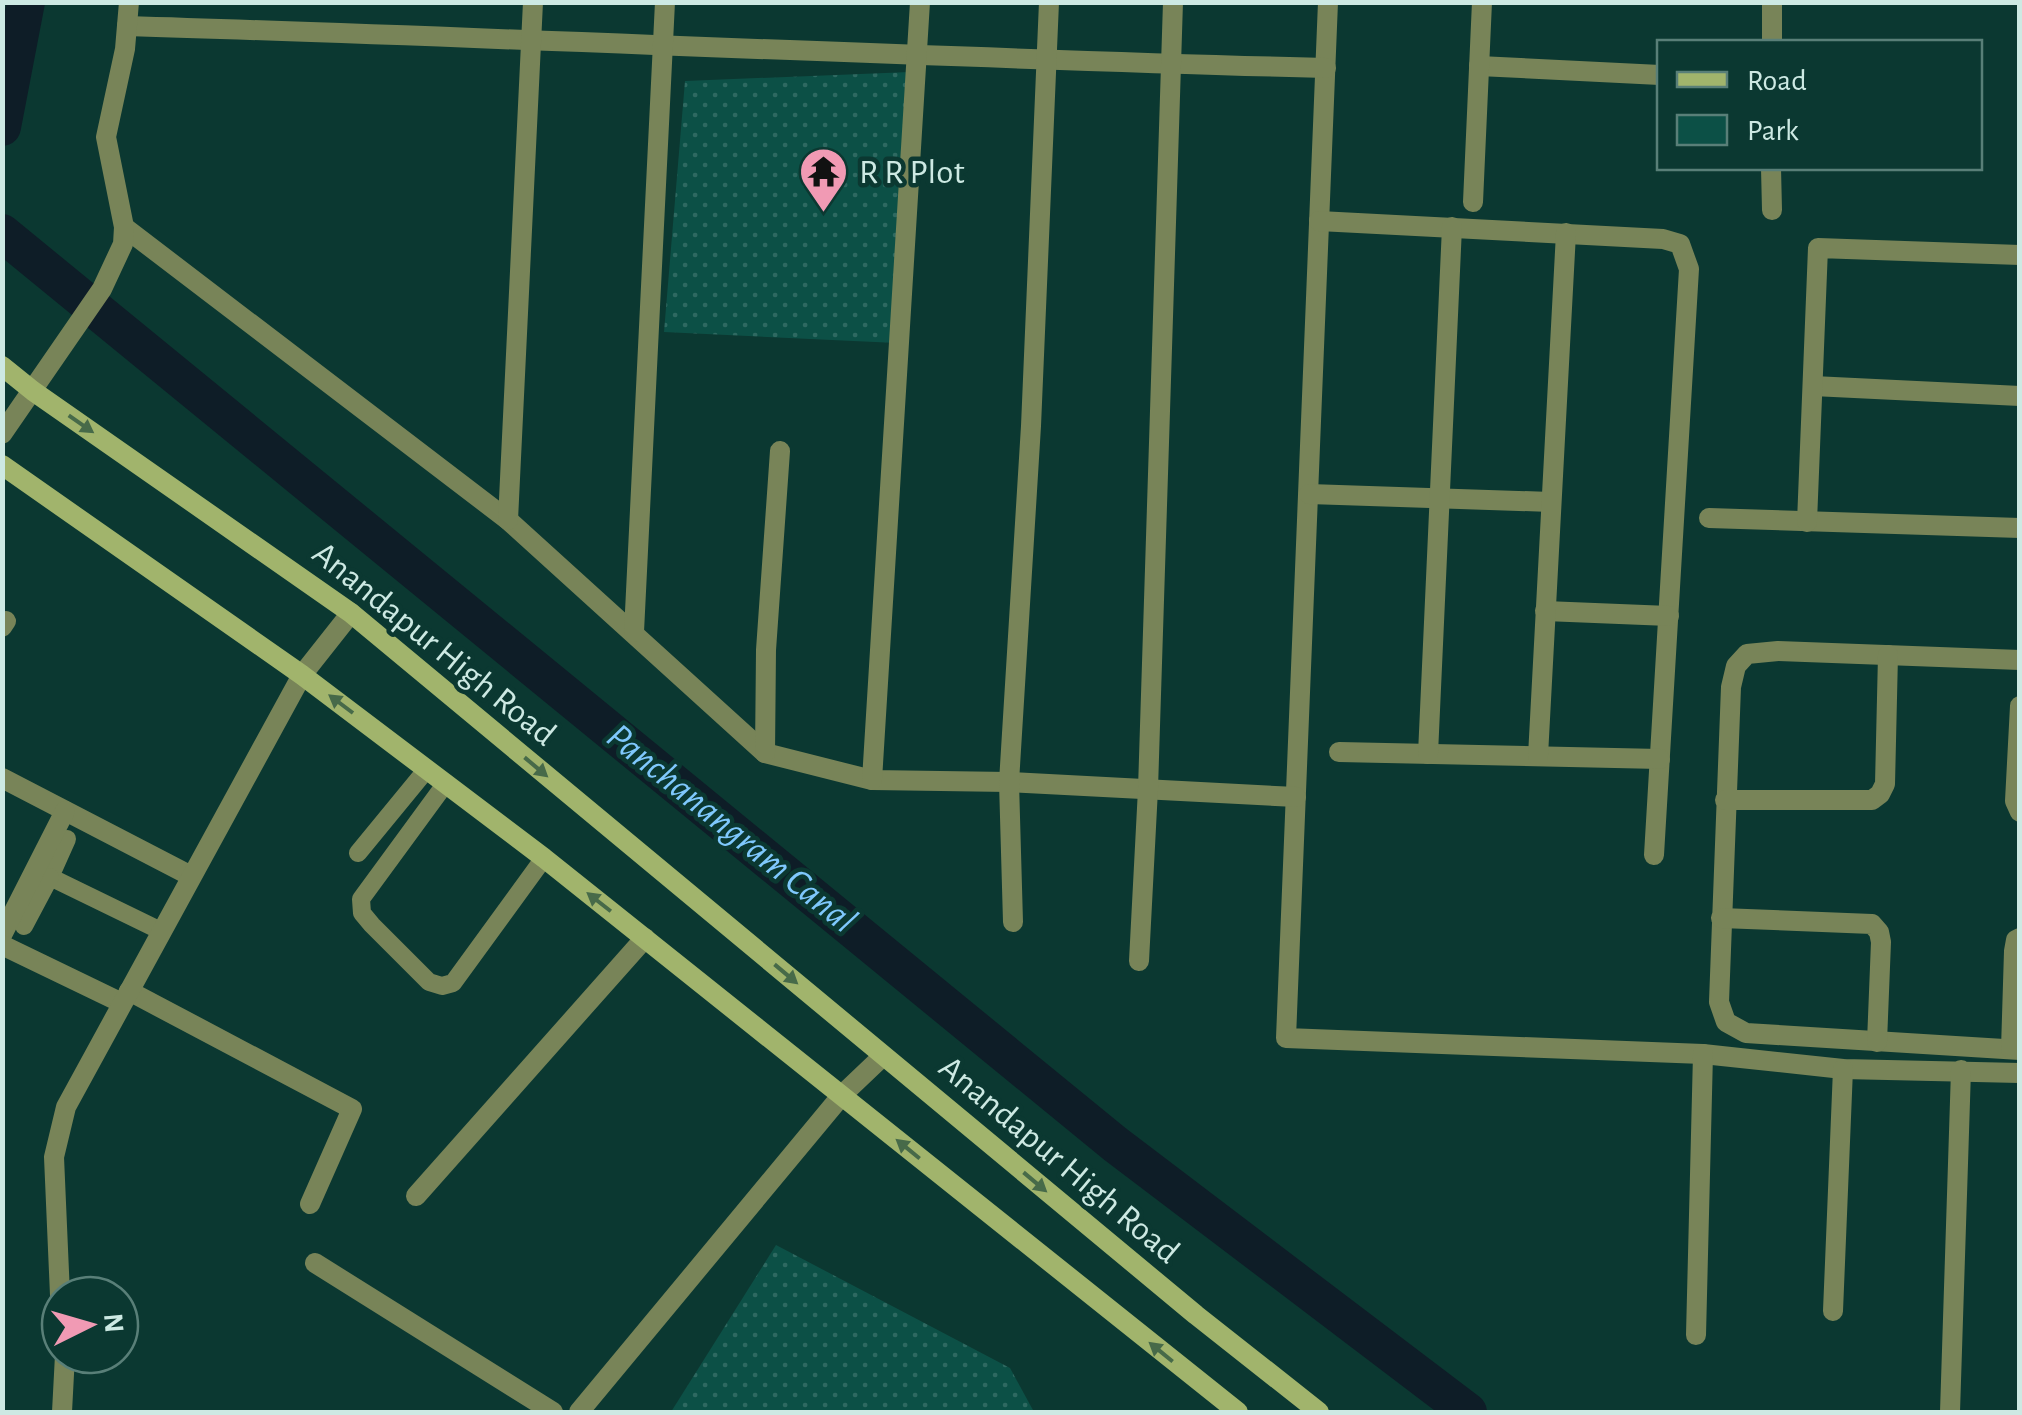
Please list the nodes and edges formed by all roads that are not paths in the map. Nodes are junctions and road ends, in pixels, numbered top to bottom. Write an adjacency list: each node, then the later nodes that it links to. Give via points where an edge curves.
1 (129, 2): 10 (street)
2 (533, 2): 11 (street)
3 (665, 2): 13 (street)
4 (920, 2): 14 (street)
5 (1048, 2): 15 (street)
6 (1174, 2): 16 (street)
7 (1328, 2): 18 (street)
8 (1482, 2): 17 (street)
9 (1772, 2): 12 (street)
10 (128, 26): 11 (street); 24 (street, via 106,137)
11 (532, 39): 13 (street); 39 (street)
12 (1772, 40)
13 (664, 45): 14 (street); 45 (street)
14 (919, 54): 15 (street); 57 (street)
15 (1047, 61): 16 (street); 58 (street)
16 (1170, 64): 18 (street); 60 (street)
17 (1479, 66): 19 (street); 21 (street)
18 (1326, 68): 23 (street)
19 (1657, 75)
20 (1772, 170): 22 (street)
21 (1473, 202)
22 (1772, 210)
23 (1320, 221): 25 (street); 35 (street)
24 (124, 227): 30 (street, via 102,290); 39 (street)
25 (1452, 227): 26 (street); 36 (street)
26 (1566, 233): 37 (street); 44 (street, via 1663,239 1680,244 1689,269)
27 (2020, 255): 29 (street, via 1818,248)
28 (2, 366): 30 (main road, Anandapur High Road)
29 (1813, 386): 31 (street); 40 (street)
30 (33, 391): 32 (street); 43 (main road, Anandapur High Road, one-way to 43)
31 (2020, 396)
32 (2, 434)
33 (780, 451): 51 (street)
34 (2, 465): 48 (main road)
35 (1308, 494): 36 (street); 61 (street)
36 (1440, 499): 37 (street); 52 (street)
37 (1552, 502): 42 (street)
38 (1710, 518): 40 (street)
39 (508, 520): 45 (street)
40 (1808, 522): 41 (street)
41 (2020, 528)
42 (1546, 612): 44 (street); 53 (street)
43 (351, 613): 48 (street); 84 (main road, Anandapur High Road, one-way to 84)
44 (1669, 616): 54 (street)
45 (634, 632): 51 (street)
46 (1888, 655): 47 (street); 62 (street, via 1747,654 1731,687); 62 (street, via 1880,794 1872,800)
47 (2020, 660)
48 (302, 675): 55 (main road, one-way to 48); 70 (street)
49 (2020, 706): 64 (street, via 2014,801)
50 (1339, 752): 52 (street)
51 (765, 753): 57 (street)
52 (1428, 754): 53 (street)
53 (1538, 756): 54 (street)
54 (1660, 759): 67 (street)
55 (427, 770): 59 (main road); 66 (lane)
56 (2, 778): 63 (street)
57 (872, 780): 58 (street)
58 (1009, 782): 60 (street); 72 (street)
59 (446, 784): 68 (main road); 68 (lane, via 361,899 362,913 429,982 453,983)
60 (1148, 788): 61 (street); 79 (street)
61 (1296, 797): 83 (street, via 1286,1038)
62 (1726, 800): 71 (street)
63 (65, 811): 70 (street); 75 (street)
64 (2020, 812)
65 (67, 838): 69 (lane)
66 (358, 853)
67 (1654, 855)
68 (544, 858): 76 (main road, one-way to 68)
69 (50, 876): 73 (lane); 74 (lane)
70 (191, 876): 74 (street)
71 (1721, 918): 81 (street, via 1719,1002 1726,1022 1746,1032); 81 (street, via 1872,924 1881,942)
72 (1012, 922)
73 (24, 926)
74 (162, 931): 80 (street)
75 (2, 935)
76 (645, 938): 88 (main road); 89 (street)
77 (2020, 938): 82 (street, via 2014,951)
78 (2, 945): 80 (street)
79 (1138, 961)
80 (126, 997): 90 (street, via 352,1109); 92 (street, via 66,1106 54,1157)
81 (1877, 1042): 82 (street)
82 (2015, 1050)
83 (1703, 1054): 85 (street); 94 (street)
84 (883, 1056): 88 (street); 100 (main road, Anandapur High Road, one-way to 100)
85 (1843, 1069): 86 (street); 93 (street)
86 (1961, 1070): 87 (street); 101 (street)
87 (2020, 1073)
88 (842, 1094): 98 (street); 99 (main road, one-way to 88)
89 (416, 1196)
90 (310, 1204)
91 (315, 1263): 97 (street)
92 (59, 1275)
93 (1833, 1311)
94 (1696, 1335)
95 (64, 1375): 96 (street)
96 (62, 1412)
97 (553, 1412)
98 (579, 1412)
99 (1238, 1412)
100 (1319, 1412)
101 (1950, 1412)

